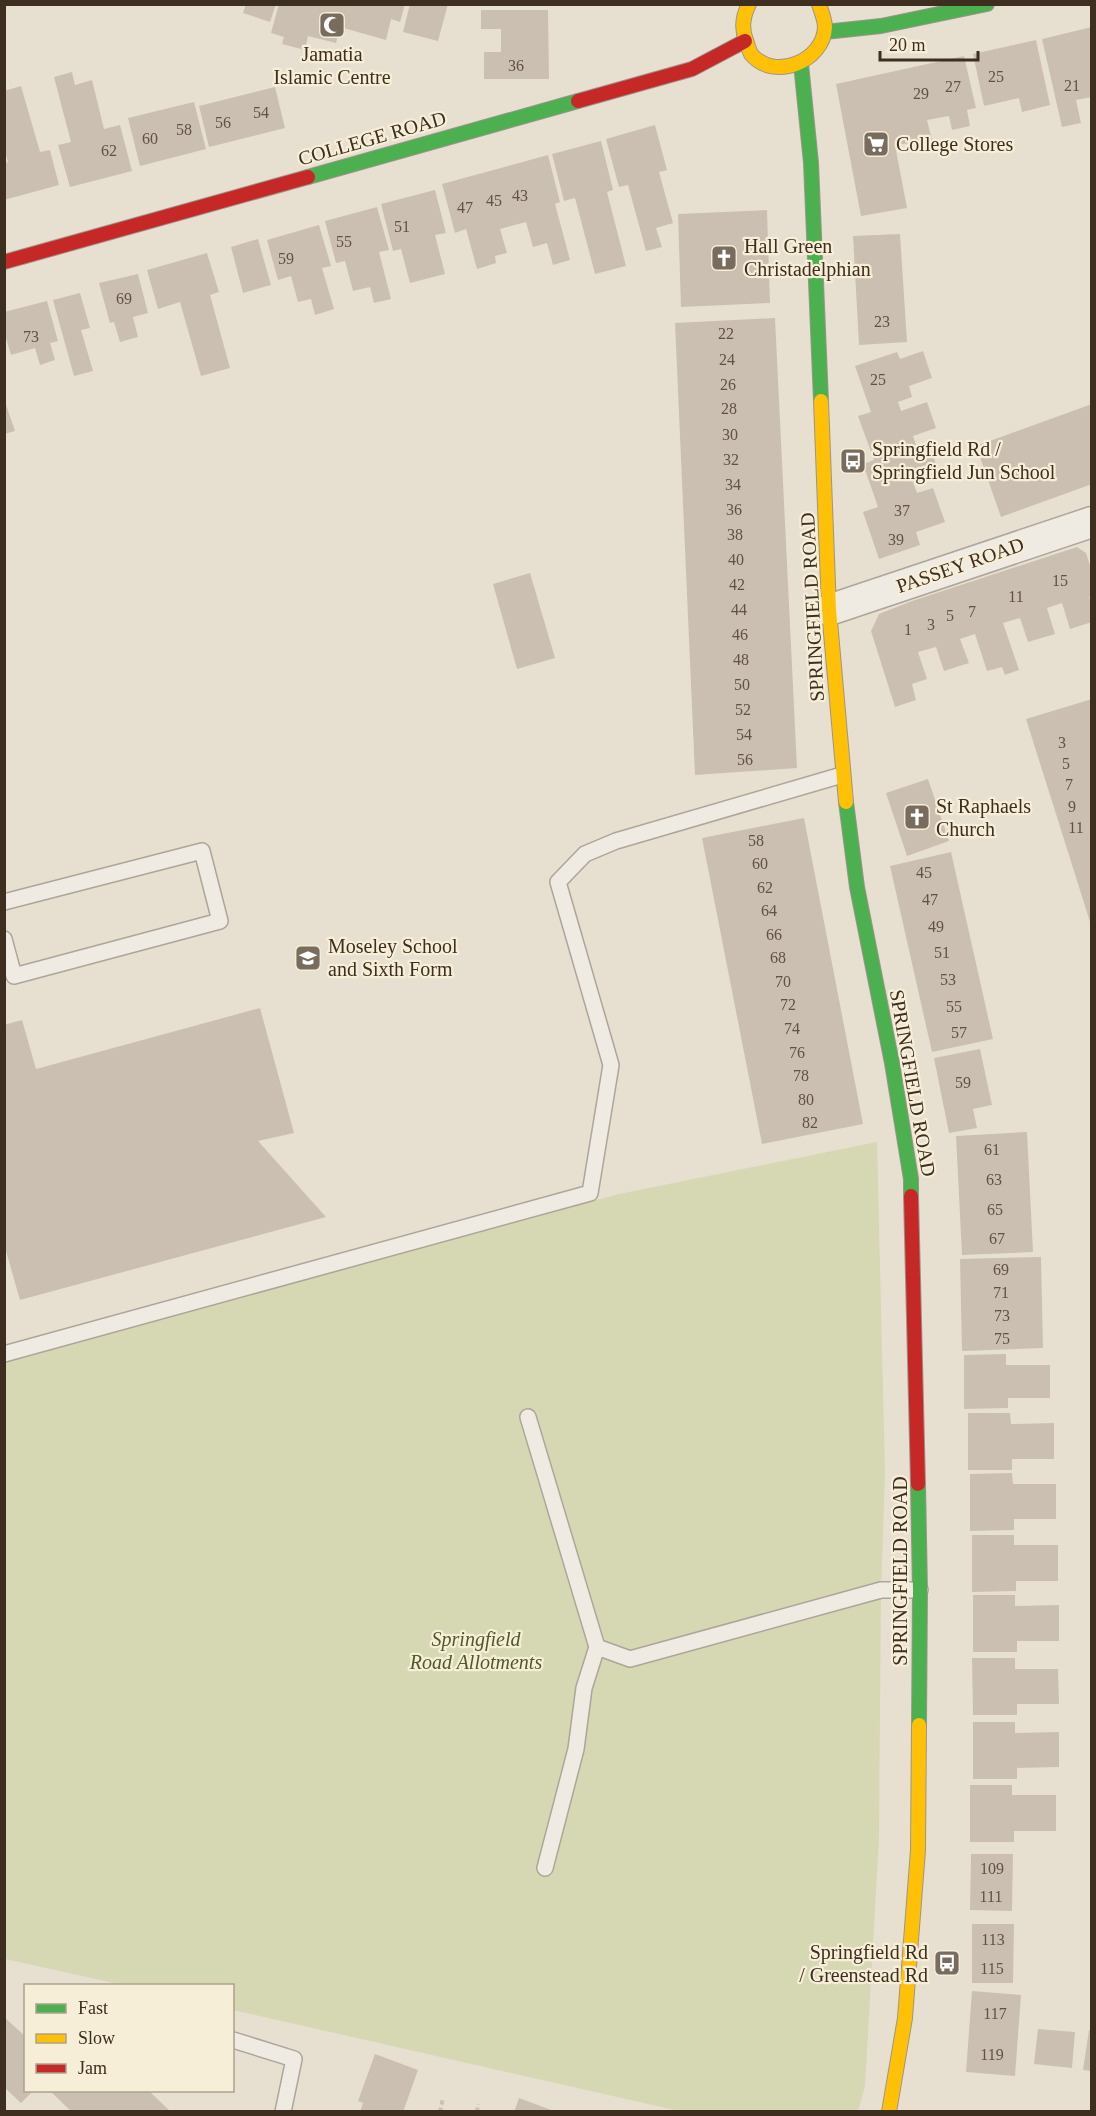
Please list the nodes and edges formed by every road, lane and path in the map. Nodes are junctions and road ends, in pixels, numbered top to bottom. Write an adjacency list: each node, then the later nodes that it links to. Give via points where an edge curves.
1 (819, 4): 4 (street)
2 (987, 4): 4 (street, via 881,26)
3 (743, 8): 5 (street)
4 (825, 32): 6 (street, via 820,47)
5 (745, 42): 6 (street, via 755,56 768,64 788,68); 7 (street, COLLEGE ROAD, via 692,69)
6 (801, 64): 9 (street, SPRINGFIELD ROAD, via 811,163)
7 (4, 261)
8 (1092, 522): 9 (street, PASSEY ROAD)
9 (829, 610): 10 (street, SPRINGFIELD ROAD)
10 (842, 775): 13 (lane, via 616,841 585,854 558,882 611,1065 590,1192); 15 (street, SPRINGFIELD ROAD, via 857,887 911,1179)
11 (4, 902): 12 (lane, via 202,850 220,921 14,976)
12 (4, 939)
13 (4, 1354)
14 (528, 1417): 16 (lane)
15 (920, 1590): 16 (lane, via 881,1590 630,1659); 21 (street, SPRINGFIELD ROAD, via 918,1850)
16 (597, 1647): 17 (lane, via 584,1688 576,1749)
17 (545, 1868)
18 (234, 2040): 22 (lane, via 294,2060)
19 (443, 2098): 23 (path)
20 (478, 2104): 24 (path)
21 (895, 2111)
22 (283, 2112)
23 (440, 2112)
24 (477, 2112)

